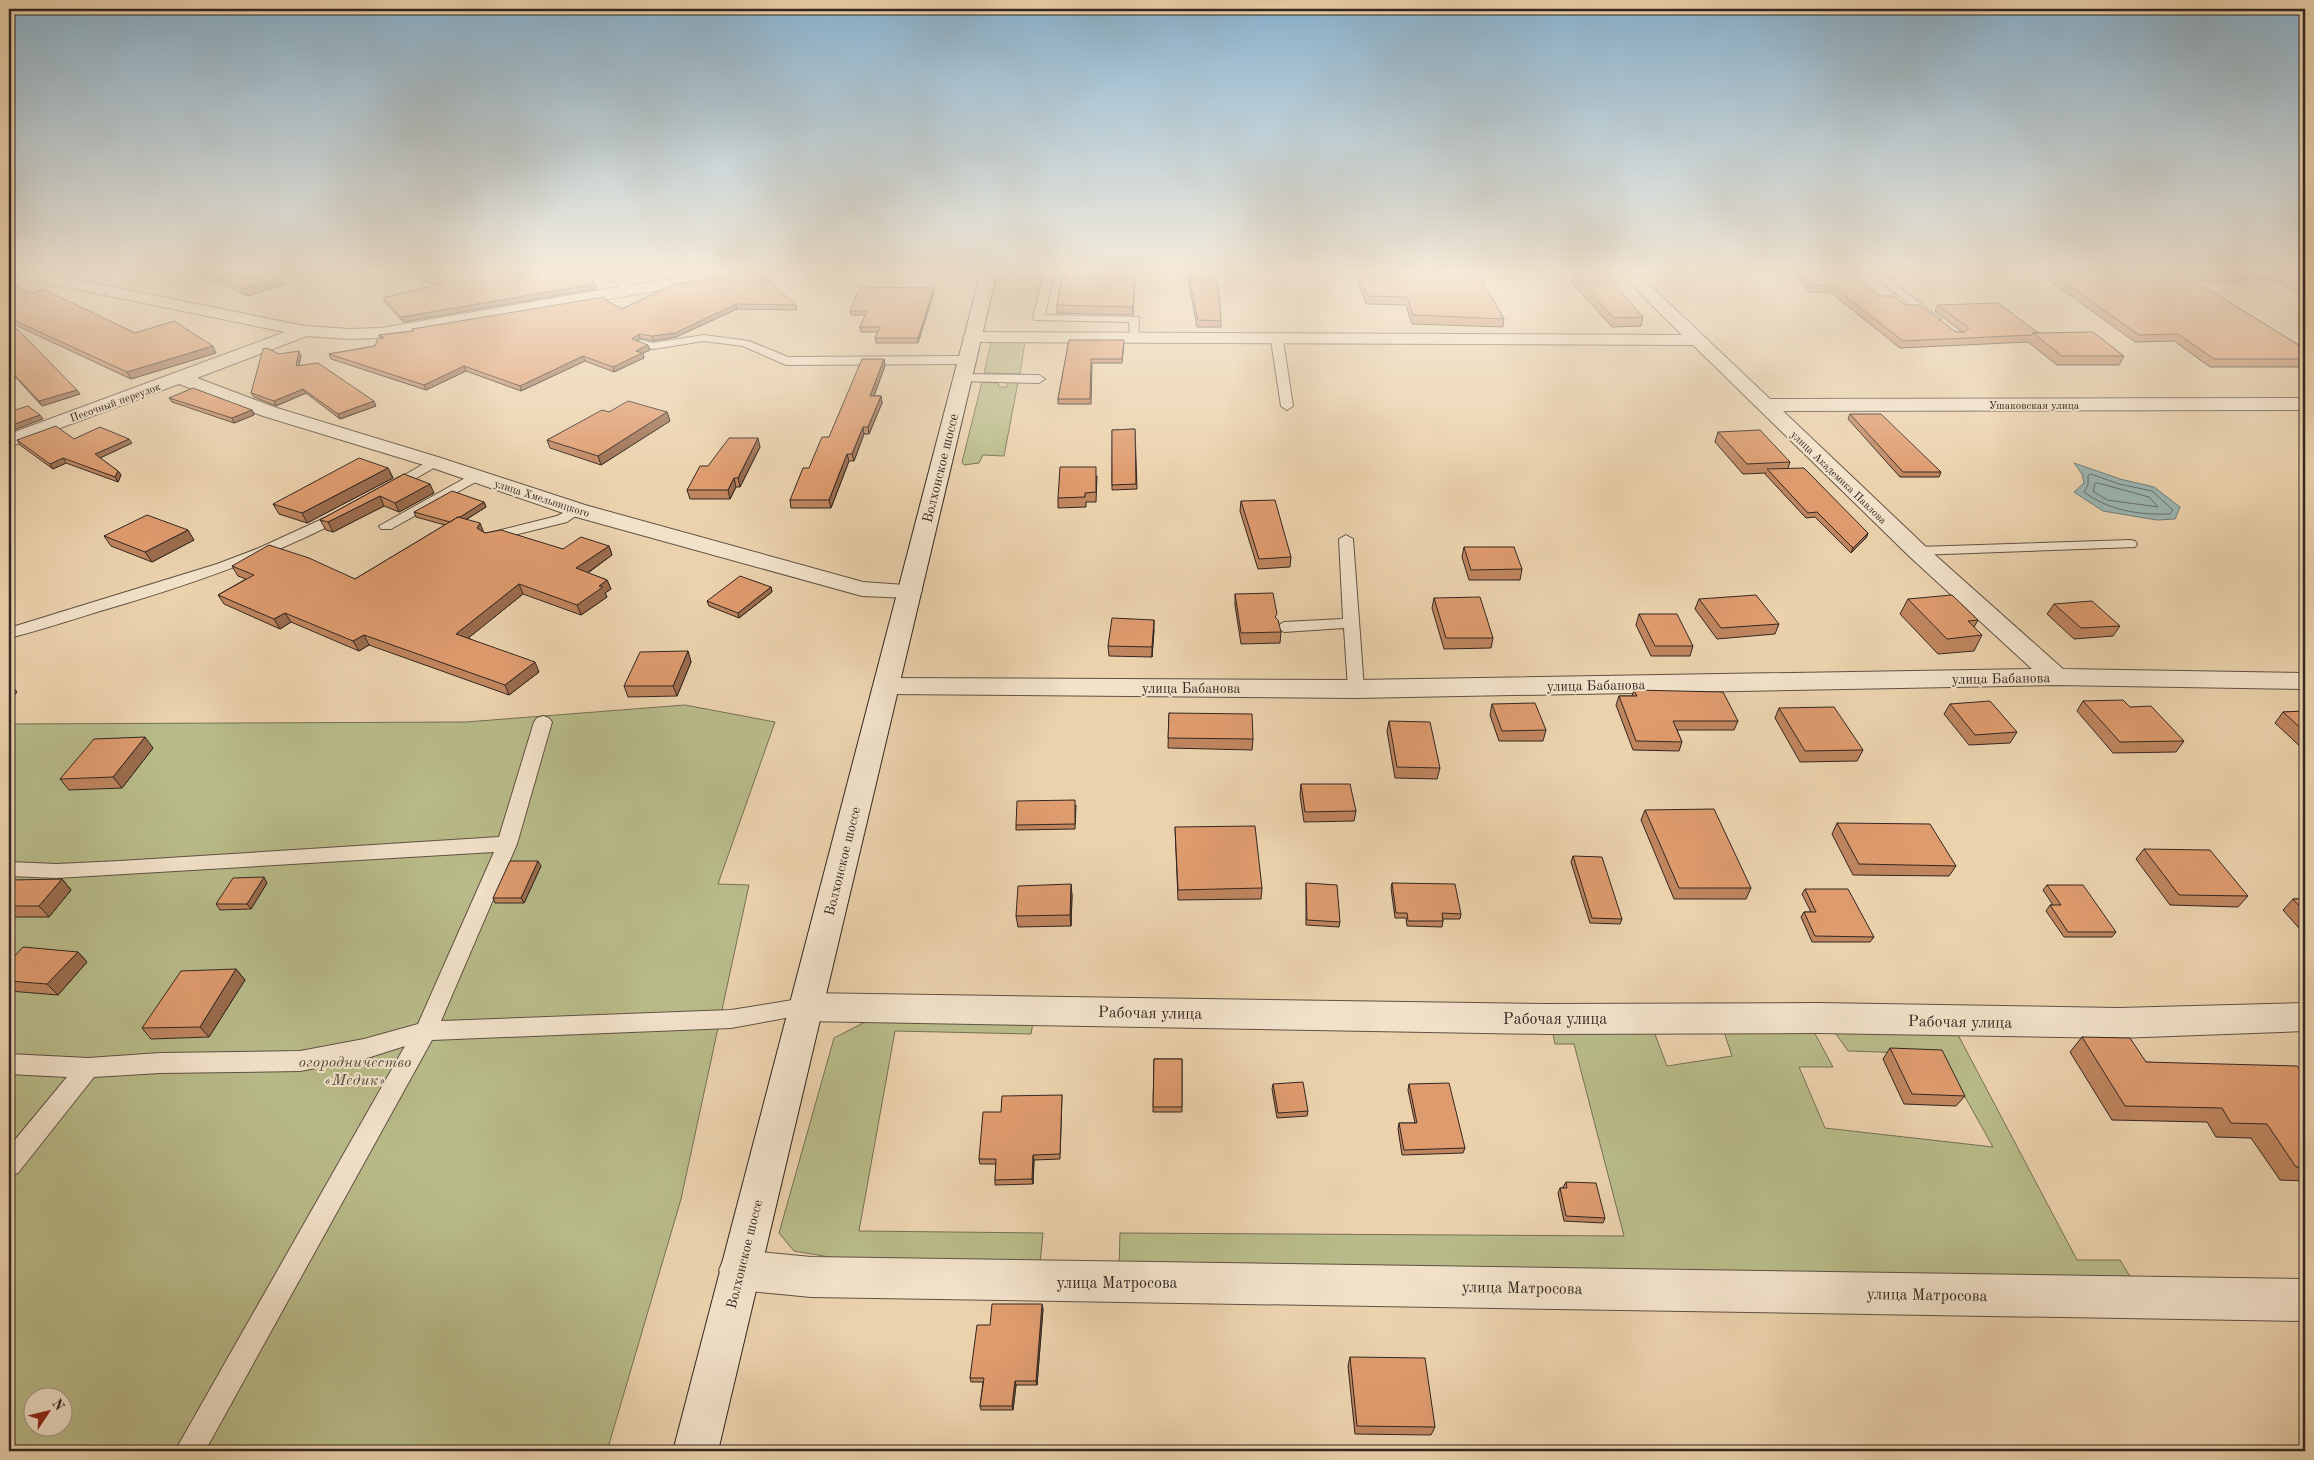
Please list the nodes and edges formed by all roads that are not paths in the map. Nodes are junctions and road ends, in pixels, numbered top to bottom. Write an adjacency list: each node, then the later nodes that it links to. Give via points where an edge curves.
1 (281, 340): 10 (street, Песочный переулок)
2 (690, 340): 8 (lane, via 653,346)
3 (721, 340): 9 (lane, via 745,343 786,361)
4 (975, 340): 9 (street, Волхонское шоссе)
5 (1120, 340): 9 (street)
6 (1277, 340): 13 (lane)
7 (1697, 340): 14 (street, улица Академика Павлова)
8 (641, 343)
9 (970, 363): 11 (lane, via 995,378); 26 (street, Волхонское шоссе)
10 (180, 378): 15 (street, Песочный переулок); 16 (street, улица Хмельницкого, via 270,412)
11 (1039, 379)
12 (2305, 404): 14 (street, Ушаковская улица)
13 (1287, 406)
14 (1764, 406): 25 (street, улица Академика Павлова)
15 (9, 441)
16 (434, 462): 17 (street, улица Хмельницкого); 18 (lane)
17 (476, 476): 20 (street, улица Хмельницкого); 21 (lane)
18 (375, 496)
19 (358, 505): 29 (lane, via 262,552 203,574)
20 (577, 510): 22 (lane, via 562,519); 26 (street, улица Хмельницкого, via 862,589)
21 (386, 526)
22 (490, 537)
23 (1346, 539): 27 (lane)
24 (2130, 544): 25 (lane)
25 (1917, 551): 30 (street, улица Академика Павлова)
26 (910, 591): 32 (street, Волхонское шоссе)
27 (1353, 623): 28 (lane); 33 (lane)
28 (1284, 626)
29 (9, 633)
30 (2056, 677): 31 (street, улица Бабанова); 33 (street, улица Бабанова)
31 (2305, 681)
32 (886, 686): 33 (street, улица Бабанова); 37 (street, Волхонское шоссе)
33 (1356, 688)
34 (543, 722): 35 (lane)
35 (507, 844): 36 (lane, via 57,871); 39 (lane)
36 (9, 869)
37 (805, 1007): 38 (street, Рабочая улица, via 1546,1019 1817,1018 2118,1023); 39 (lane, via 731,1019); 43 (street, Волхонское шоссе)
38 (2304, 1019)
39 (426, 1031): 41 (lane, via 364,1049 300,1061 160,1063); 45 (lane)
40 (9, 1064): 41 (lane)
41 (88, 1068): 42 (lane)
42 (9, 1165)
43 (740, 1270): 44 (street, улица Матросова, via 811,1277 1059,1282); 46 (street, Волхонское шоссе)
44 (2305, 1300)
45 (189, 1451)
46 (695, 1451)

